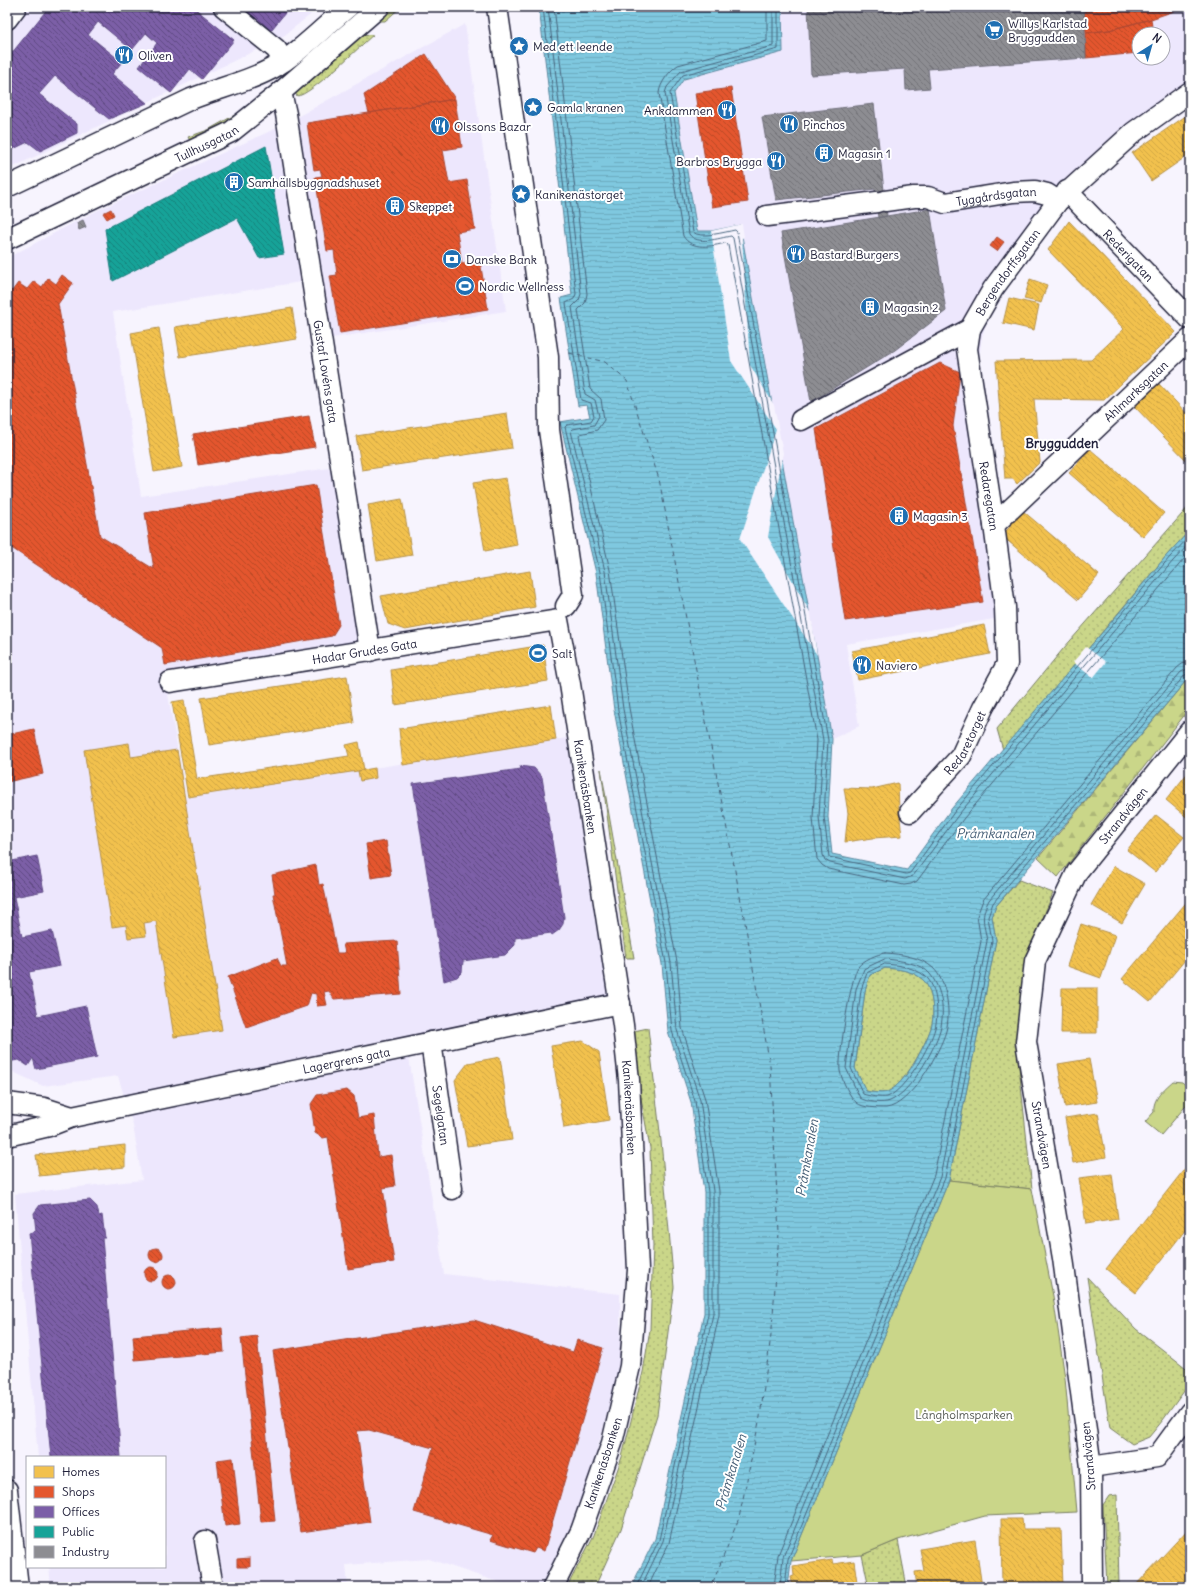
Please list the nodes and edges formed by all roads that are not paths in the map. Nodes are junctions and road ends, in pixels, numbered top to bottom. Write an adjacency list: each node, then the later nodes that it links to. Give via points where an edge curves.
1 (16, 7): 6 (street)
2 (224, 7): 7 (street, via 276,49)
3 (348, 7): 7 (street)
4 (379, 7): 8 (street, Tullhusgatan)
5 (497, 7): 19 (street, via 548,357 549,430 574,595)
6 (7, 19)
7 (284, 61): 10 (street, via 239,84 214,90 172,108)
8 (281, 92): 13 (street, Tullhusgatan, via 224,135); 20 (street, Gustaf Lovéns gata)
9 (1190, 92): 11 (street, Bergendorffsgatan, via 1134,132)
10 (7, 187)
11 (1062, 196): 12 (street, Tyggårdsgatan, via 1035,191 1013,192 945,203 928,197 914,197); 14 (street, Rederigatan); 15 (street, Bergendorffsgatan, via 993,289)
12 (767, 216)
13 (7, 239)
14 (1190, 319)
15 (970, 329): 17 (street, Bergendorffsgatan); 18 (street, Redaregatan, via 967,349)
16 (1190, 340): 18 (street, Ahlmarksgatan)
17 (801, 420)
18 (994, 525): 21 (street, Redaregatan, via 1005,607)
19 (562, 613): 20 (street, Hadar Grudes Gata); 25 (street, Kanikenäsbanken, via 570,684)
20 (370, 651): 22 (street, Hadar Grudes Gata)
21 (1007, 664): 24 (street, Redaretorget, via 961,756)
22 (170, 682)
23 (1190, 731): 34 (street, Strandvägen, via 1077,872 1035,961 1026,1042 1063,1258)
24 (910, 812)
25 (620, 1003): 26 (street, Lagergrens gata); 39 (street, Kanikenäsbanken, via 629,1080 637,1262 630,1366 612,1443 581,1531)
26 (431, 1042): 29 (street, Lagergrens gata); 32 (street, Segelgatan)
27 (7, 1103): 29 (street, Lagergrens gata, via 44,1108)
28 (7, 1112): 30 (street)
29 (72, 1117): 31 (street, Lagergrens gata, via 49,1126)
30 (7, 1133)
31 (7, 1136)
32 (452, 1189)
33 (1190, 1412): 34 (street, via 1157,1457)
34 (1091, 1467): 40 (street, Strandvägen)
35 (7, 1490): 37 (street)
36 (205, 1541): 38 (street)
37 (18, 1587)
38 (213, 1587)
39 (554, 1587)
40 (1092, 1587)

